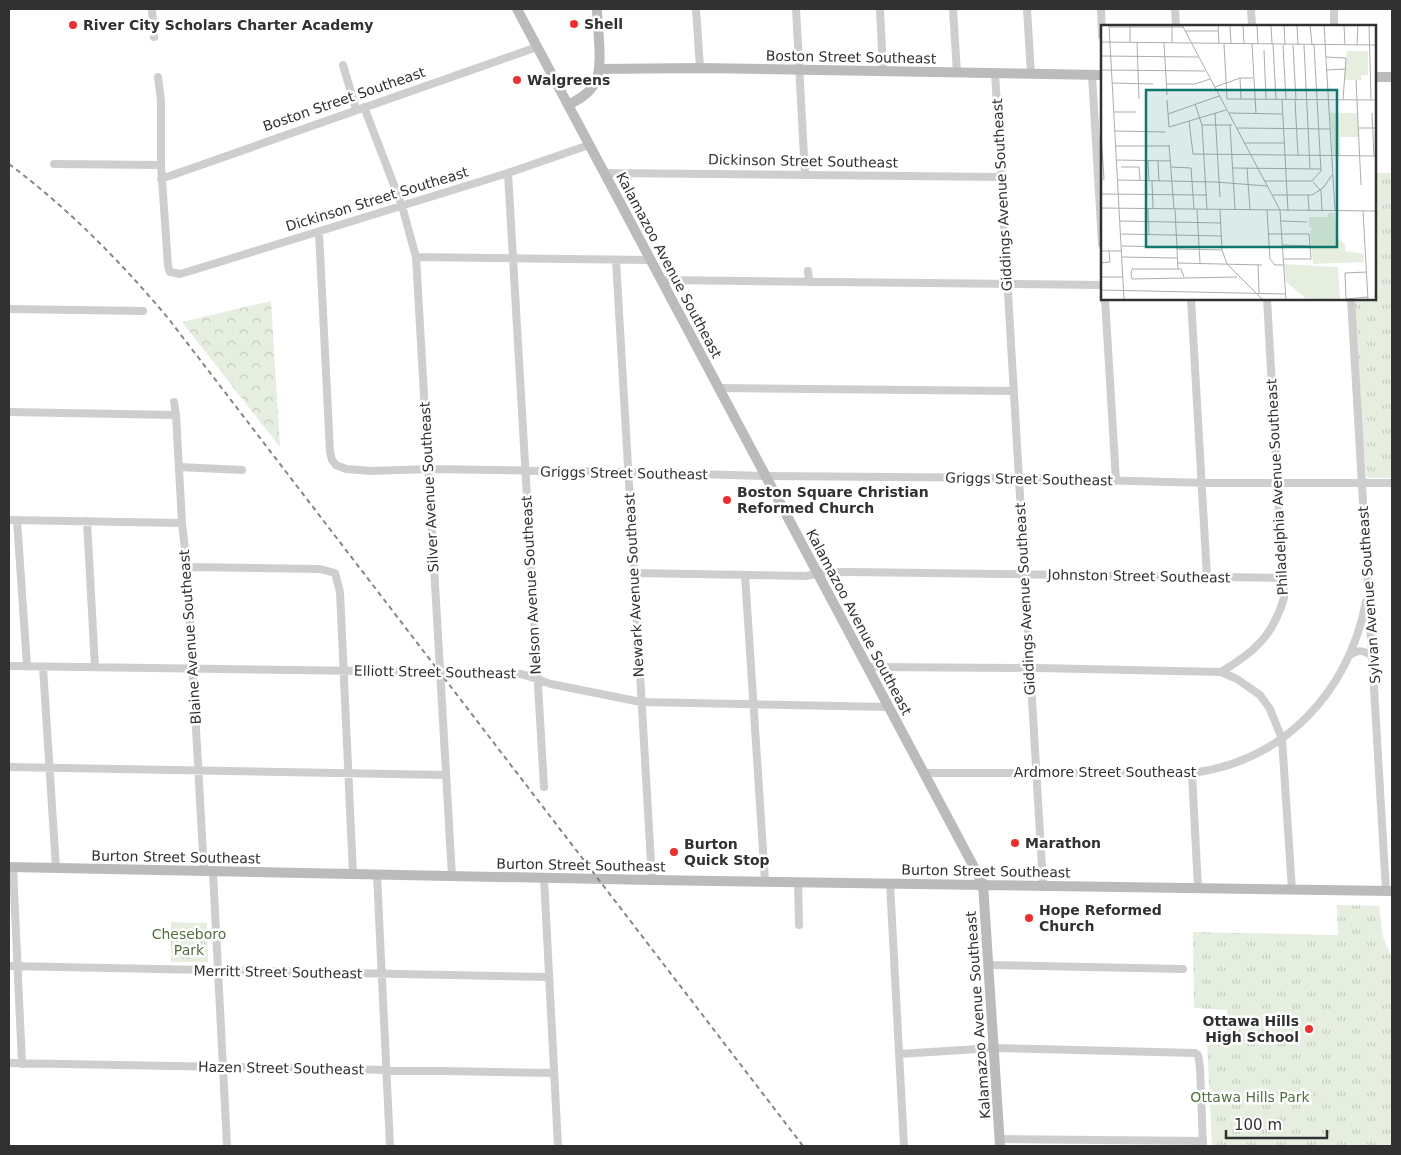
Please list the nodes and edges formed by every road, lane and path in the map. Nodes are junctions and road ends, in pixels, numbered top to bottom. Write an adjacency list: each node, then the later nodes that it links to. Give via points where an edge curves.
1 (152, 9): 17 (street)
2 (517, 9): 18 (main road, Kalamazoo Avenue Southeast)
3 (596, 9): 21 (main road)
4 (696, 9): 20 (street)
5 (796, 9): 22 (street)
6 (880, 9): 23 (street)
7 (953, 9): 24 (street)
8 (1027, 9): 26 (street)
9 (1101, 9): 13 (street)
10 (1175, 9): 14 (street)
11 (1251, 9): 15 (street)
12 (1334, 9): 16 (street)
13 (1102, 25)
14 (1176, 25)
15 (1252, 25)
16 (1334, 25)
17 (154, 37)
18 (537, 47): 31 (main road, Kalamazoo Avenue Southeast); 32 (street, Boston Street Southeast)
19 (344, 65): 32 (street, Silver Avenue Southeast)
20 (700, 68): 21 (main road, Boston Street Southeast); 22 (main road, Boston Street Southeast)
21 (599, 70): 31 (main road, via 594,85 584,96)
22 (799, 70): 23 (main road, Boston Street Southeast); 38 (street)
23 (883, 72): 24 (main road, Boston Street Southeast)
24 (957, 73): 25 (main road, Boston Street Southeast)
25 (995, 73): 26 (main road, Boston Street Southeast); 39 (street, Giddings Avenue Southeast)
26 (1031, 74): 27 (main road, Boston Street Southeast)
27 (1097, 75): 42 (street)
28 (158, 76): 35 (street, via 162,108)
29 (1376, 77): 30 (main road)
30 (1392, 77)
31 (568, 105): 33 (main road, Kalamazoo Avenue Southeast)
32 (360, 108): 40 (street, Boston Street Southeast); 41 (street, Silver Avenue Southeast)
33 (589, 146): 36 (street, Dickinson Street Southeast); 37 (main road, Kalamazoo Avenue Southeast)
34 (54, 164): 35 (street)
35 (161, 166): 40 (street)
36 (508, 173): 41 (street, Dickinson Street Southeast); 45 (street, Nelson Avenue Southeast)
37 (605, 173): 38 (street, Dickinson Street Southeast); 47 (main road, Kalamazoo Avenue Southeast)
38 (805, 175): 39 (street, Dickinson Street Southeast)
39 (1001, 178): 51 (street, Giddings Avenue Southeast)
40 (161, 179): 43 (street, Dickinson Street Southeast, via 168,266 172,273 180,274)
41 (402, 206): 43 (street, Dickinson Street Southeast); 44 (street, Silver Avenue Southeast)
42 (1101, 210)
43 (319, 232): 65 (street, Griggs Street Southeast, via 332,460 346,469 372,472)
44 (416, 257): 45 (street); 65 (street, Silver Avenue Southeast)
45 (513, 257): 46 (street); 67 (street, Nelson Avenue Southeast)
46 (616, 260): 47 (street); 68 (street, Newark Avenue Southeast)
47 (650, 260): 49 (main road, Kalamazoo Avenue Southeast)
48 (808, 271): 50 (street)
49 (661, 280): 50 (street); 59 (main road, Kalamazoo Avenue Southeast)
50 (809, 282): 51 (street)
51 (1007, 284): 52 (street); 60 (street, Giddings Avenue Southeast)
52 (1101, 285)
53 (1105, 300): 71 (street)
54 (1191, 300): 72 (street)
55 (1267, 300): 73 (street, Philadelphia Avenue Southeast)
56 (1351, 300): 74 (street, Sylvan Avenue Southeast)
57 (9, 309): 58 (street)
58 (143, 310)
59 (718, 388): 60 (street); 69 (main road, Kalamazoo Avenue Southeast)
60 (1014, 391): 70 (street, Giddings Avenue Southeast)
61 (174, 402): 63 (street, Blaine Avenue Southeast)
62 (9, 412): 63 (street)
63 (176, 415): 64 (street, Blaine Avenue Southeast)
64 (179, 467): 66 (street); 78 (street, Blaine Avenue Southeast)
65 (428, 469): 67 (street, Griggs Street Southeast); 97 (street, Silver Avenue Southeast)
66 (242, 470)
67 (525, 472): 68 (street, Griggs Street Southeast); 99 (street, Nelson Avenue Southeast)
68 (628, 472): 69 (street, Griggs Street Southeast); 80 (street, Newark Avenue Southeast)
69 (766, 476): 70 (street, Griggs Street Southeast); 82 (main road, Kalamazoo Avenue Southeast)
70 (1018, 478): 71 (street, Griggs Street Southeast); 83 (street, Giddings Avenue Southeast)
71 (1116, 481): 72 (street, Griggs Street Southeast)
72 (1202, 482): 73 (street, Griggs Street Southeast); 84 (street)
73 (1279, 483): 74 (street, Griggs Street Southeast); 85 (street, Philadelphia Avenue Southeast)
74 (1362, 483): 75 (street, Griggs Street Southeast); 86 (street, Sylvan Avenue Southeast)
75 (1392, 483)
76 (13, 520): 77 (street); 90 (street)
77 (87, 521): 78 (street); 92 (street)
78 (182, 523): 79 (street, Blaine Avenue Southeast)
79 (187, 567): 94 (street, Blaine Avenue Southeast); 96 (street, via 320,569 335,573 340,592)
80 (633, 573): 81 (street, Johnston Street Southeast); 100 (street, Newark Avenue Southeast)
81 (745, 574): 82 (street, Johnston Street Southeast); 101 (street)
82 (818, 574): 83 (street, Johnston Street Southeast); 93 (main road, Kalamazoo Avenue Southeast)
83 (1024, 574): 84 (street, Johnston Street Southeast); 95 (street, Giddings Avenue Southeast)
84 (1207, 577): 85 (street, Johnston Street Southeast)
85 (1284, 578): 98 (street, Philadelphia Avenue Southeast, via 1284,598 1271,630 1263,641)
86 (1369, 589): 87 (street, Ardmore Street Southeast); 88 (street, Sylvan Avenue Southeast)
87 (1350, 654): 88 (street, via 1360,651); 103 (street, Ardmore Street Southeast, via 1324,698)
88 (1373, 657): 128 (street, Sylvan Avenue Southeast)
89 (9, 666): 90 (street, Elliott Street Southeast)
90 (27, 666): 91 (street, Elliott Street Southeast)
91 (43, 667): 92 (street, Elliott Street Southeast); 105 (street)
92 (96, 667): 94 (street, Elliott Street Southeast)
93 (866, 667): 95 (street); 102 (main road, Kalamazoo Avenue Southeast)
94 (192, 668): 96 (street, Elliott Street Southeast); 106 (street, Blaine Avenue Southeast)
95 (1029, 668): 98 (street); 109 (street, Giddings Avenue Southeast)
96 (343, 671): 97 (street, Elliott Street Southeast); 107 (street)
97 (439, 671): 99 (street, Elliott Street Southeast, via 527,674); 111 (street, Silver Avenue Southeast)
98 (1221, 672): 103 (street, via 1260,696 1270,709)
99 (537, 680): 100 (street, Elliott Street Southeast); 112 (street, Nelson Avenue Southeast)
100 (641, 702): 101 (street, Elliott Street Southeast); 120 (street, Newark Avenue Southeast)
101 (753, 704): 102 (street, Elliott Street Southeast); 121 (street)
102 (888, 707): 108 (main road, Kalamazoo Avenue Southeast)
103 (1282, 739): 110 (street, Ardmore Street Southeast, via 1238,762); 127 (street)
104 (9, 767): 105 (street)
105 (50, 768): 106 (street); 114 (street)
106 (199, 771): 107 (street); 115 (street, Blaine Avenue Southeast)
107 (350, 773): 111 (street); 116 (street)
108 (924, 773): 109 (street, Ardmore Street Southeast); 124 (main road, Kalamazoo Avenue Southeast)
109 (1036, 773): 110 (street, Ardmore Street Southeast); 125 (street, Giddings Avenue Southeast)
110 (1192, 773): 126 (street)
111 (446, 775): 118 (street, Silver Avenue Southeast)
112 (544, 788)
113 (11, 867): 114 (main road, Burton Street Southeast); 132 (street)
114 (56, 868): 115 (main road, Burton Street Southeast)
115 (209, 872): 116 (main road, Burton Street Southeast); 134 (street, Blaine Avenue Southeast)
116 (354, 874): 117 (main road, Burton Street Southeast)
117 (376, 875): 118 (main road, Burton Street Southeast); 135 (street)
118 (452, 876): 119 (main road, Burton Street Southeast)
119 (544, 878): 120 (main road, Burton Street Southeast); 136 (street)
120 (652, 880): 121 (main road, Burton Street Southeast)
121 (765, 882): 122 (main road, Burton Street Southeast)
122 (798, 882): 123 (main road, Burton Street Southeast); 129 (street)
123 (890, 884): 124 (main road, Burton Street Southeast); 138 (street)
124 (983, 884): 125 (main road, Burton Street Southeast); 130 (main road, Kalamazoo Avenue Southeast)
125 (1043, 885): 126 (main road, Burton Street Southeast)
126 (1198, 888): 127 (main road, Burton Street Southeast)
127 (1292, 890): 128 (main road, Burton Street Southeast)
128 (1389, 890)
129 (799, 925)
130 (988, 965): 133 (street); 137 (main road, Kalamazoo Avenue Southeast)
131 (9, 966): 132 (street, Merritt Street Southeast)
132 (18, 966): 134 (street, Merritt Street Southeast); 140 (street)
133 (1183, 968)
134 (218, 971): 135 (street, Merritt Street Southeast); 141 (street, Blaine Avenue Southeast)
135 (381, 974): 136 (street, Merritt Street Southeast); 142 (street)
136 (548, 977): 143 (street)
137 (994, 1048): 138 (street); 144 (main road, Kalamazoo Avenue Southeast); 145 (street, via 1194,1053 1198,1055 1200,1068)
138 (899, 1054): 149 (street)
139 (9, 1063): 140 (street, Hazen Street Southeast)
140 (22, 1064): 141 (street, Hazen Street Southeast)
141 (222, 1067): 142 (street, Hazen Street Southeast); 146 (street, Blaine Avenue Southeast)
142 (386, 1071): 143 (street, Hazen Street Southeast); 147 (street)
143 (553, 1073): 148 (street)
144 (999, 1142): 145 (street)
145 (1203, 1144)
146 (227, 1146)
147 (390, 1146)
148 (558, 1146)
149 (904, 1146)

